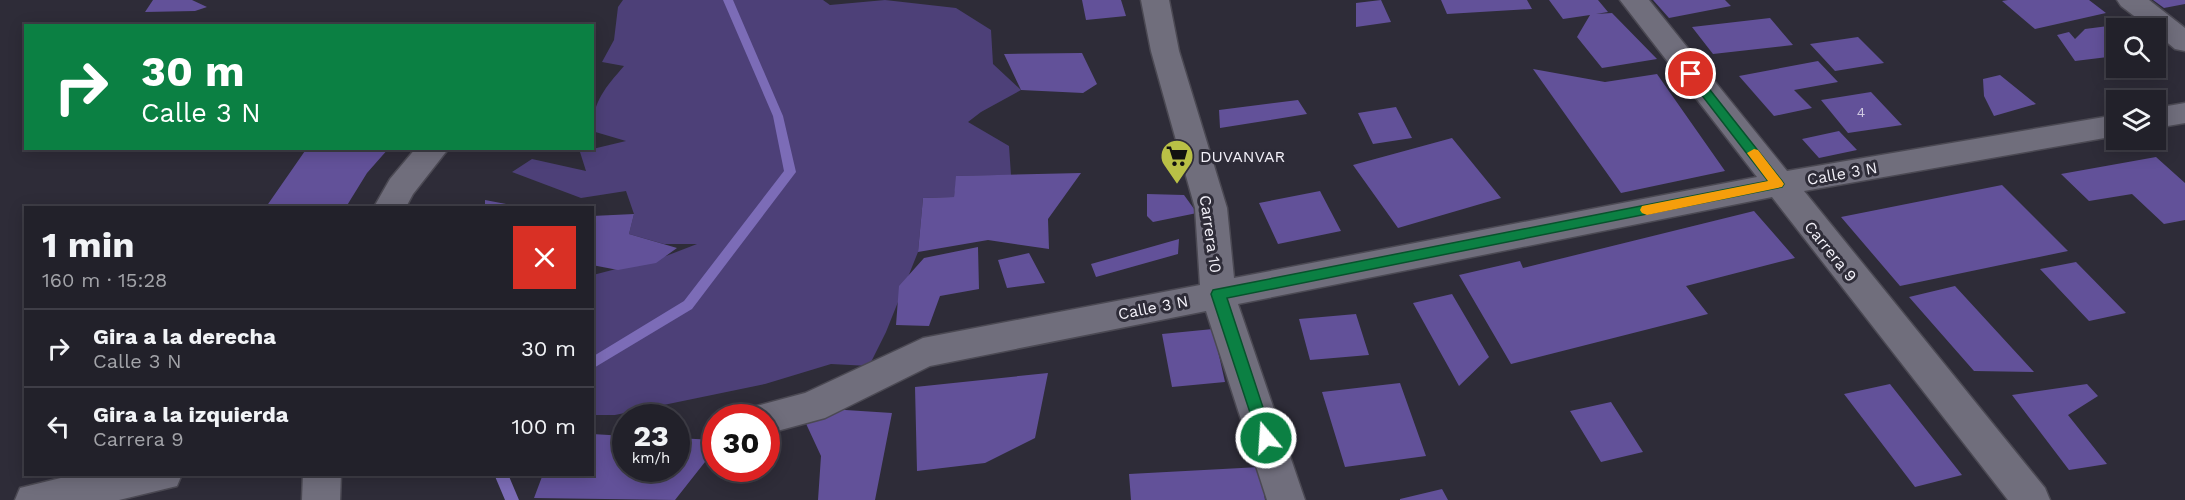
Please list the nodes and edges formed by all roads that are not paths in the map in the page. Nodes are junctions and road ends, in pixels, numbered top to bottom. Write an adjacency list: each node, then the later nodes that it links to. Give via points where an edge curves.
1 (1155, 0): 11 (street, Carrera 10, via 1165,51 1211,208)
2 (1634, 0): 9 (street, Carrera 9)
3 (2131, 0): 4 (street)
4 (2185, 42)
5 (2185, 113): 6 (street)
6 (2166, 116)
7 (2106, 127): 9 (street, Calle 3 N)
8 (432, 150): 10 (street)
9 (1778, 184): 11 (street, Calle 3 N); 18 (street, Carrera 9)
10 (391, 206)
11 (1218, 294): 12 (street, Calle 3 N, via 923,353 812,407); 17 (street, Carrera 10)
12 (780, 415)
13 (153, 476): 15 (street)
14 (322, 476): 16 (street)
15 (34, 500)
16 (321, 500)
17 (1286, 500)
18 (2031, 500)

